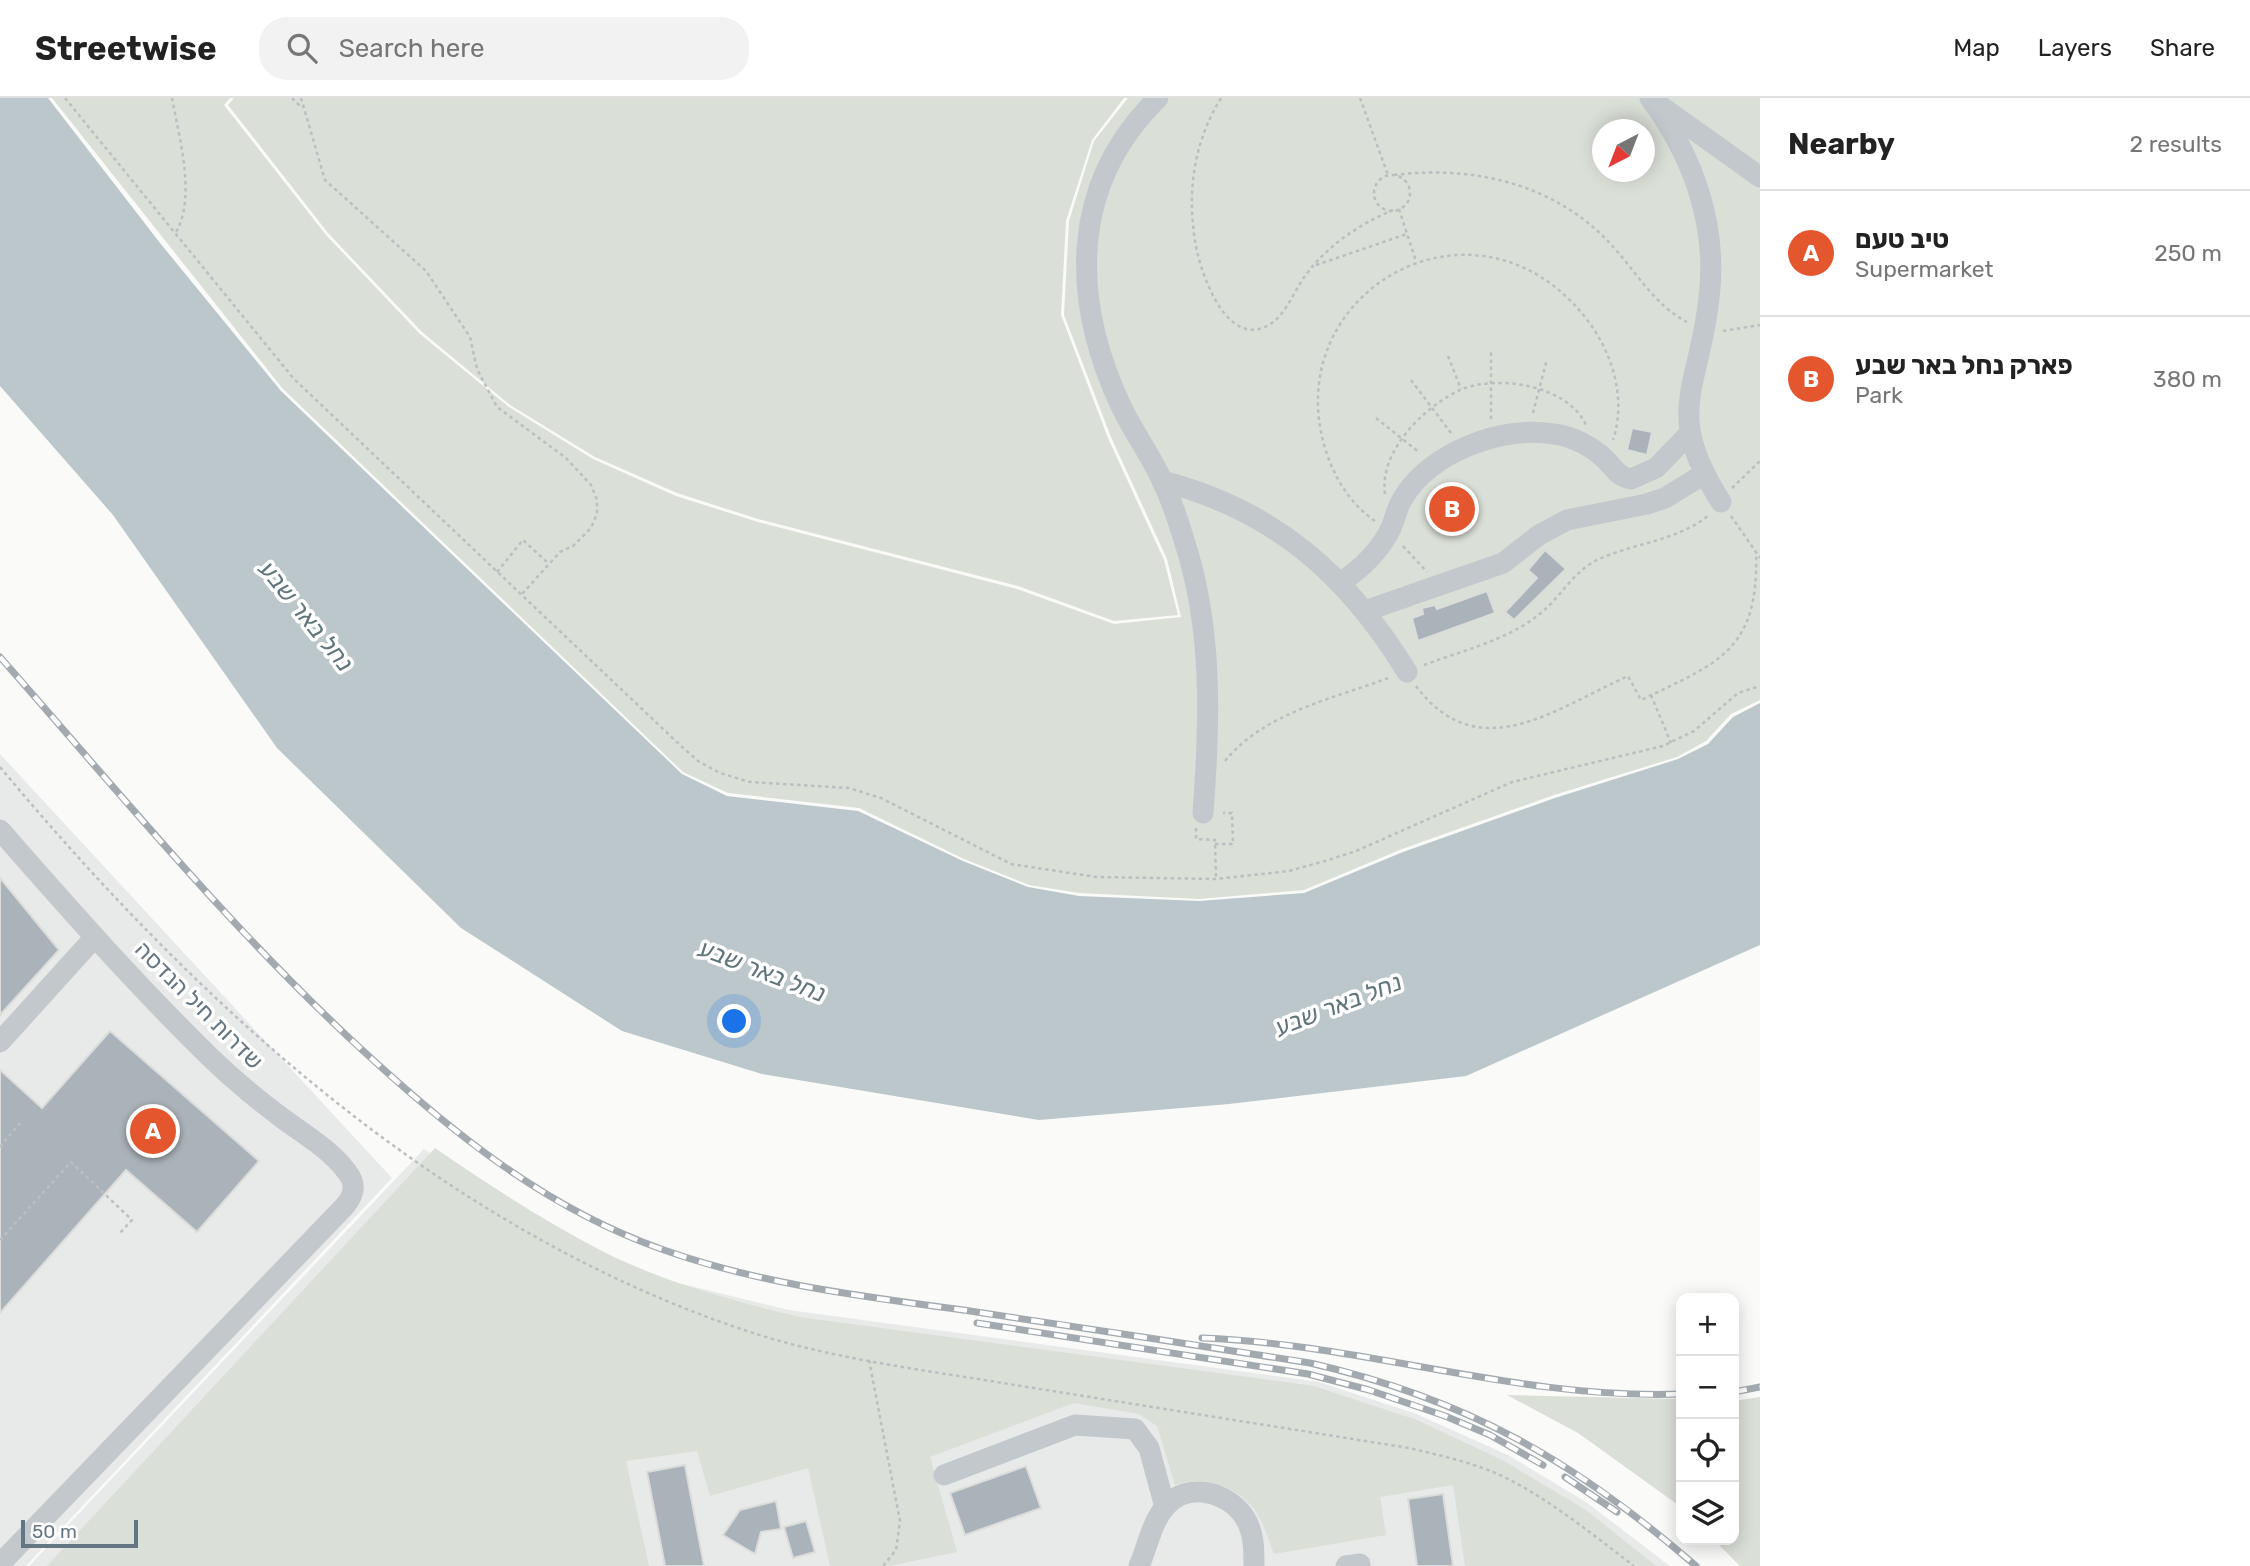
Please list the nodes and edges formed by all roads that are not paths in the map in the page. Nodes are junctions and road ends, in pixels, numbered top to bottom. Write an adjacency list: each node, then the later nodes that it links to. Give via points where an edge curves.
1 (1158, 98): 6 (street, via 1113,156 1094,200 1085,248 1086,299 1098,352 1121,408)
2 (1650, 98): 3 (street); 4 (street, via 1685,155 1705,211 1711,267 1706,328 1689,393)
3 (1760, 177)
4 (1689, 434): 5 (street); 8 (street, via 1656,468 1638,478 1623,477 1582,443 1556,434 1529,432 1490,439 1464,450 1436,466 1402,499 1390,530 1369,559)
5 (1704, 474): 7 (street); 9 (street, via 1665,498 1567,520 1503,563)
6 (1162, 481): 8 (street, via 1212,496 1269,524); 11 (street, via 1194,576 1206,646)
7 (1721, 502)
8 (1340, 583): 9 (street)
9 (1365, 611): 10 (street)
10 (1406, 672)
11 (1203, 813)
12 (0, 830): 13 (street, שדרות חיל הנדסה)
13 (94, 937): 14 (street); 17 (street, שדרות חיל הנדסה, via 214,1060 348,1172 353,1193)
14 (0, 1042)
15 (944, 1475): 16 (street, via 1075,1424 1135,1429 1149,1448)
16 (1165, 1507): 18 (street); 19 (street, via 1191,1492 1229,1500 1247,1520)
17 (0, 1564)
18 (1139, 1566)
19 (1254, 1566)

